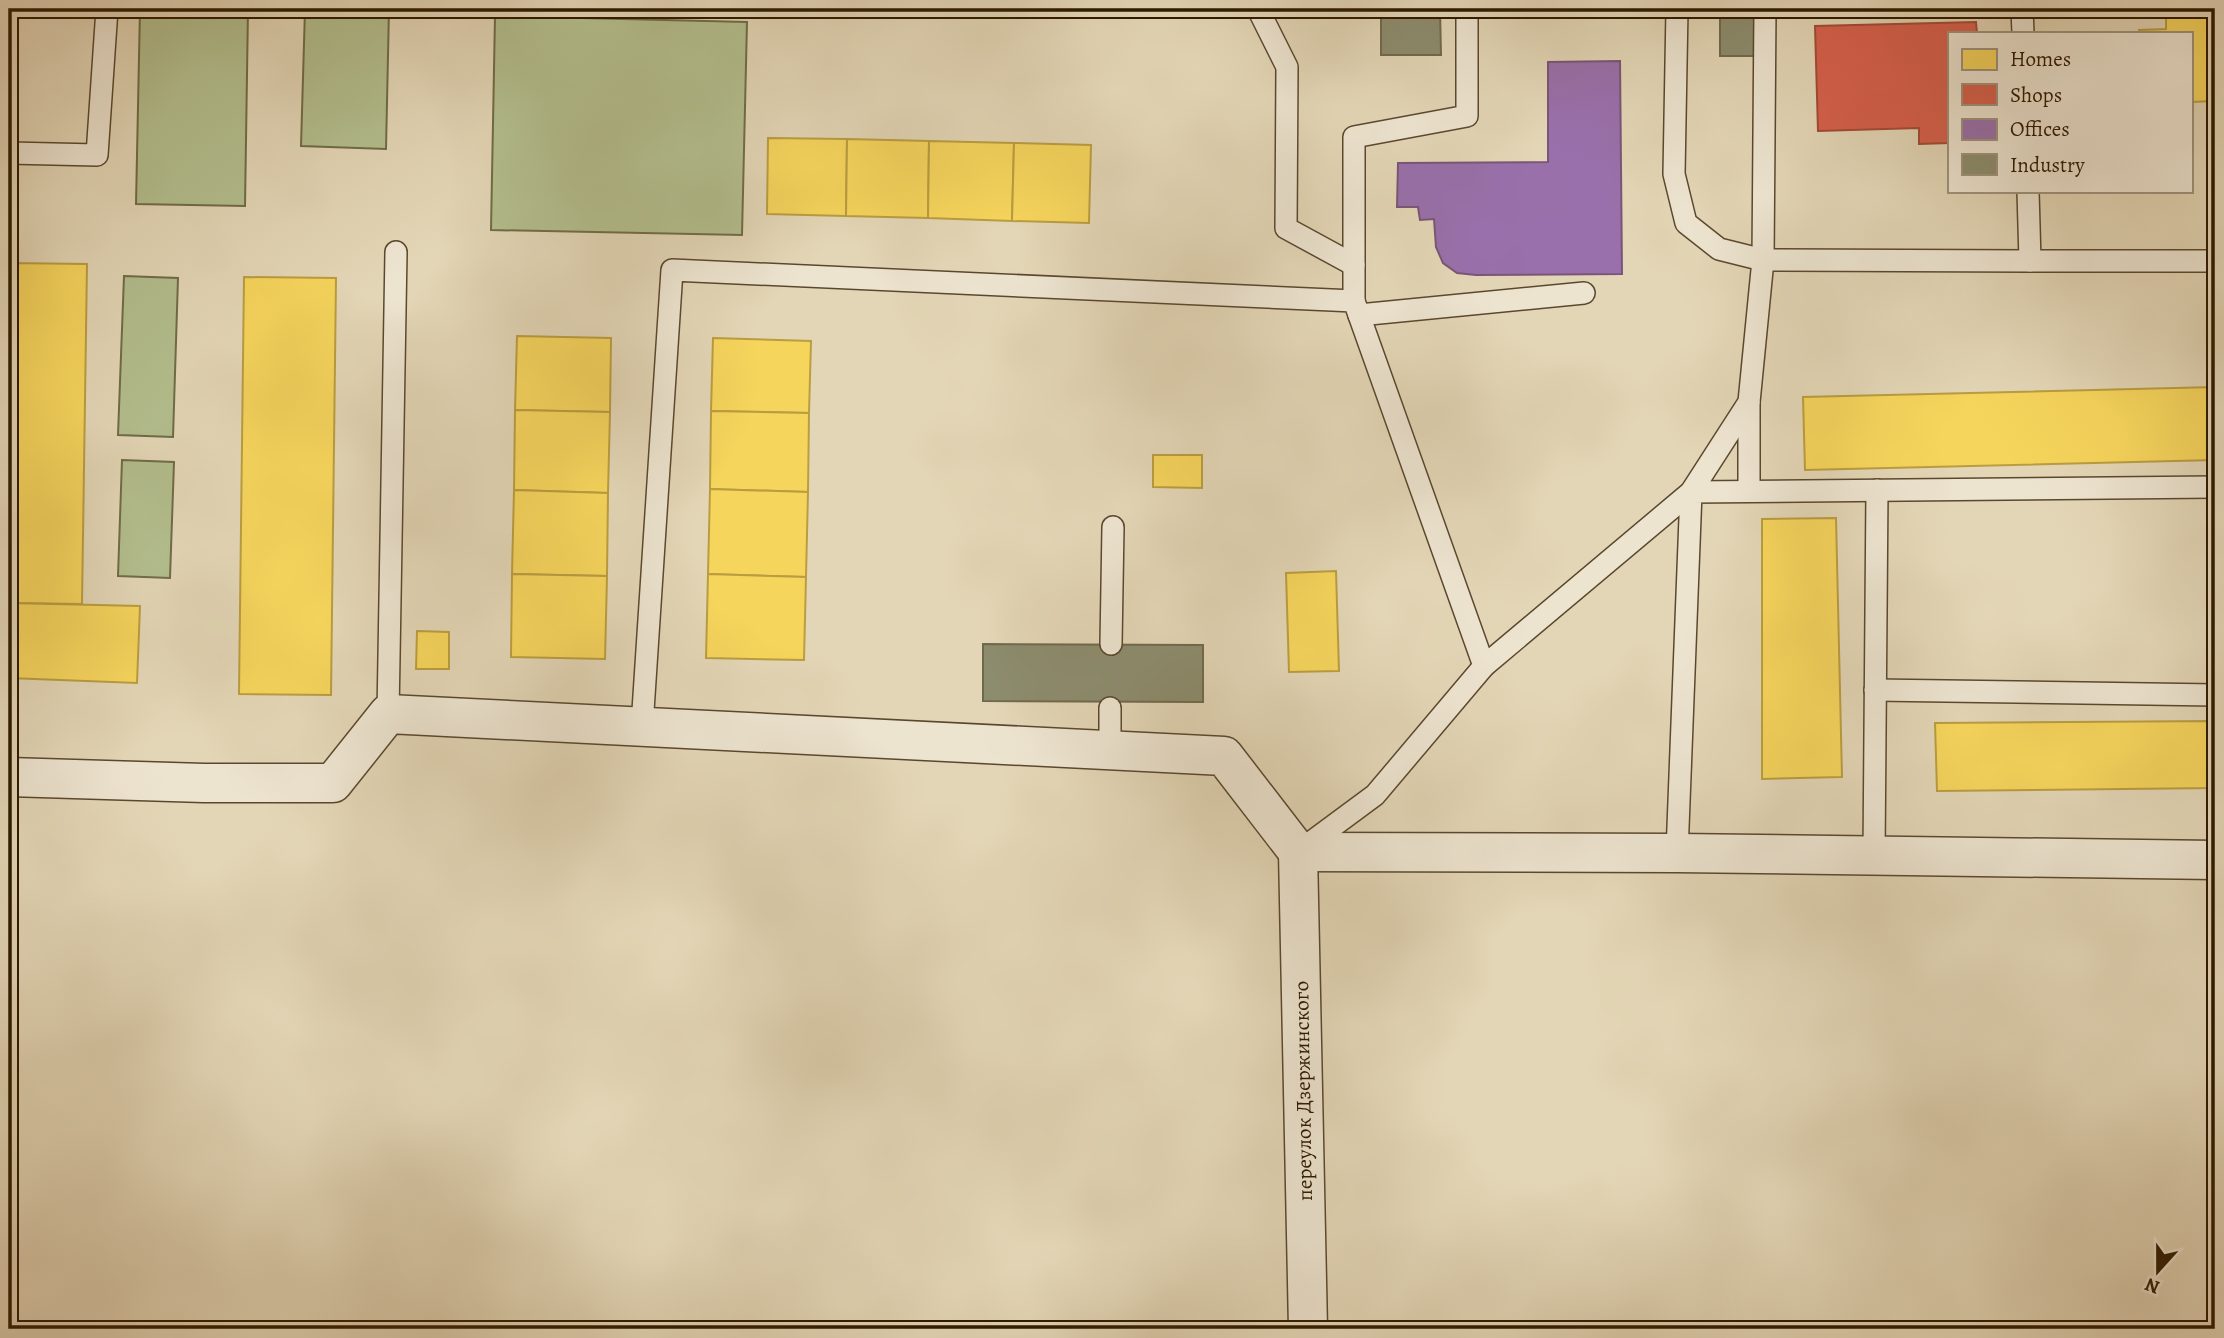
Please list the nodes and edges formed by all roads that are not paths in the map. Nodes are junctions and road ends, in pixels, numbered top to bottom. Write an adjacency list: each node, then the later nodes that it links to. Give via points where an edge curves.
1 (107, 9): 8 (lane, via 97,155)
2 (1258, 9): 14 (lane, via 1287,67 1286,228)
3 (1467, 9): 14 (lane, via 1467,116 1354,137)
4 (1677, 9): 11 (lane, via 1674,174 1686,223 1719,249)
5 (1765, 9): 11 (lane)
6 (2022, 9): 7 (lane)
7 (2023, 32)
8 (9, 153)
9 (2028, 192): 12 (lane)
10 (396, 252): 28 (lane)
11 (1763, 260): 12 (lane); 17 (lane)
12 (2030, 261): 13 (lane)
13 (2215, 261)
14 (1354, 265): 16 (lane)
15 (1584, 293): 16 (lane)
16 (1357, 308): 24 (lane); 29 (lane, via 672,270)
17 (1749, 402): 20 (lane); 21 (lane)
18 (2215, 487): 19 (lane)
19 (1877, 490): 20 (lane); 25 (lane)
20 (1749, 491): 21 (lane)
21 (1691, 492): 24 (lane); 33 (lane)
22 (1112, 527): 23 (lane)
23 (1111, 644)
24 (1484, 666): 32 (lane, via 1375,795)
25 (1875, 690): 26 (lane); 34 (lane)
26 (2215, 695)
27 (1110, 708): 30 (lane)
28 (388, 714): 29 (street); 31 (street, via 333,783)
29 (642, 726): 30 (street)
30 (1110, 750): 32 (street, via 1224,756)
31 (9, 778)
32 (1298, 852): 33 (street); 36 (street, переулок Дзержинского)
33 (1677, 853): 34 (street)
34 (1874, 855): 35 (street)
35 (2215, 860)
36 (1308, 1329)

